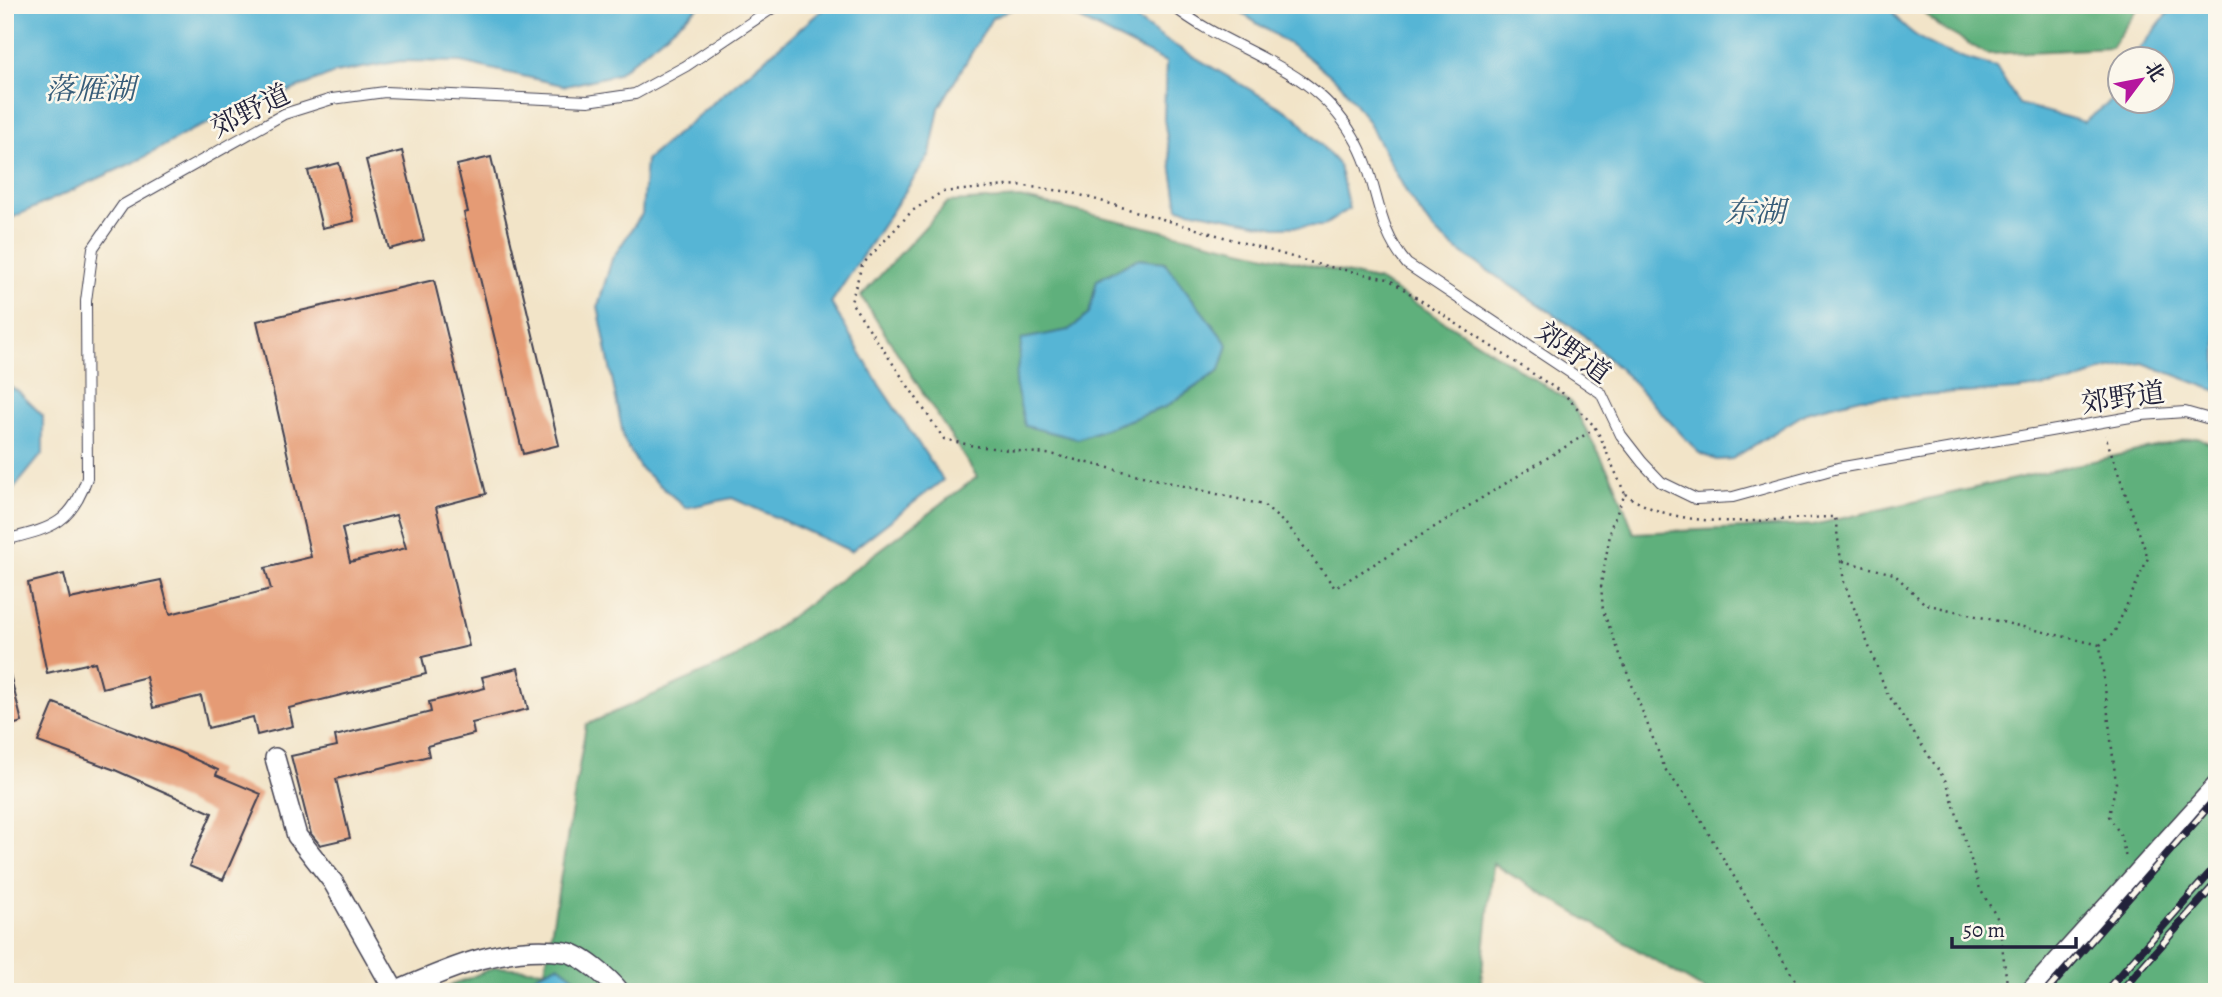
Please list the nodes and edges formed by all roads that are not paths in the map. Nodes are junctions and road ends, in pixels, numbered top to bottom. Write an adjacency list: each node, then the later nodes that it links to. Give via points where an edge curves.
1 (777, 5): 4 (lane, 郊野道, via 635,94 588,101 385,93 332,99 284,114 123,205 93,248 86,301 87,478 78,503 63,520)
2 (1172, 5): 3 (lane, 郊野道, via 1291,74 1326,101 1353,136 1371,176 1386,236 1407,264 1601,393 1621,435 1642,462 1661,482 1696,499 1733,497 1838,468 2098,422 2185,412)
3 (2217, 421)
4 (5, 540)
5 (275, 758): 7 (street, via 297,836 333,882 395,992 503,952 567,952 608,977)
6 (2217, 785): 8 (street)
7 (620, 992)
8 (2030, 992)

